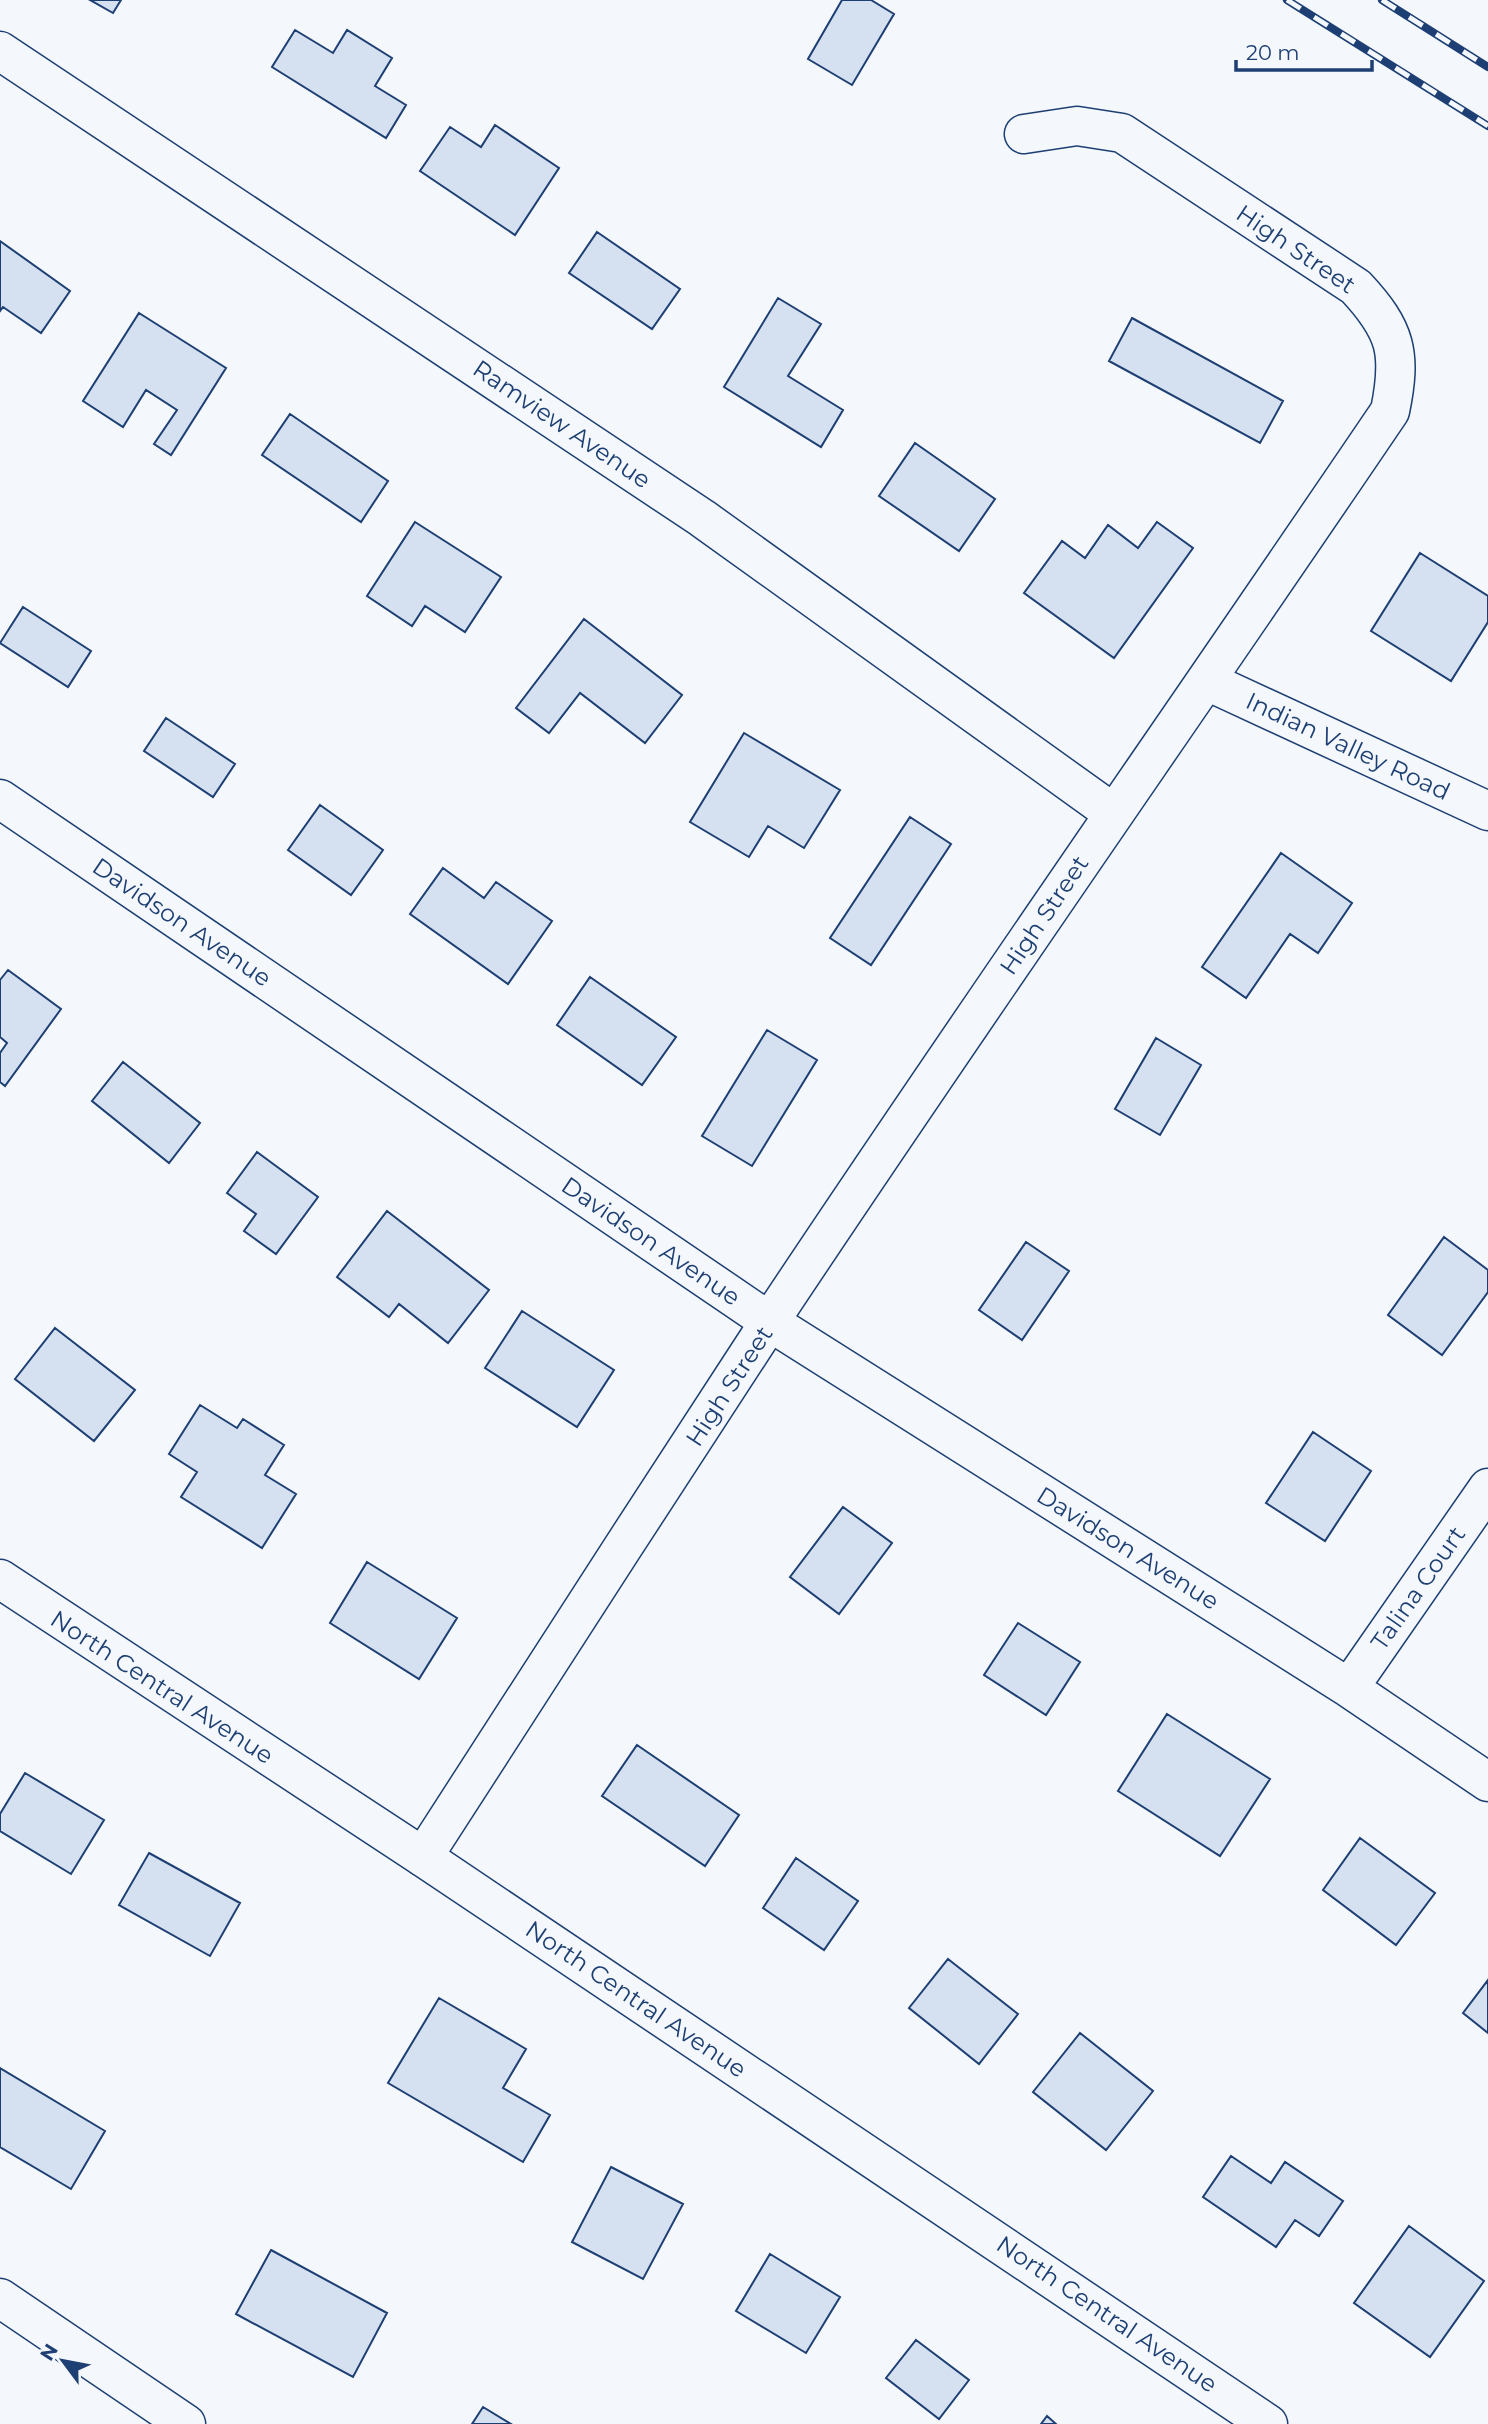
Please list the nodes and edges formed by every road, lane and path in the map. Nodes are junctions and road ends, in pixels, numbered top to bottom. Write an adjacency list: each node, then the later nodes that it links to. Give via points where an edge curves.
1 (0, 51): 6 (street, Ramview Avenue, via 702,518)
2 (1024, 134): 3 (street, High Street, via 1077,126 1122,133 1356,286 1381,314 1394,346 1397,377 1390,411)
3 (1207, 681): 5 (street, Indian Valley Road); 6 (street, High Street)
4 (0, 799): 7 (street, Davidson Avenue)
5 (1488, 811)
6 (1113, 813): 7 (street, High Street)
7 (770, 1322): 10 (street, Davidson Avenue); 12 (street, High Street)
8 (1488, 1488): 10 (street, Talina Court)
9 (0, 1579): 12 (street, North Central Avenue)
10 (1349, 1688): 11 (street, Davidson Avenue)
11 (1488, 1782)
12 (423, 1857): 15 (street, North Central Avenue)
13 (0, 2298): 14 (street)
14 (186, 2424)
15 (1268, 2424)

